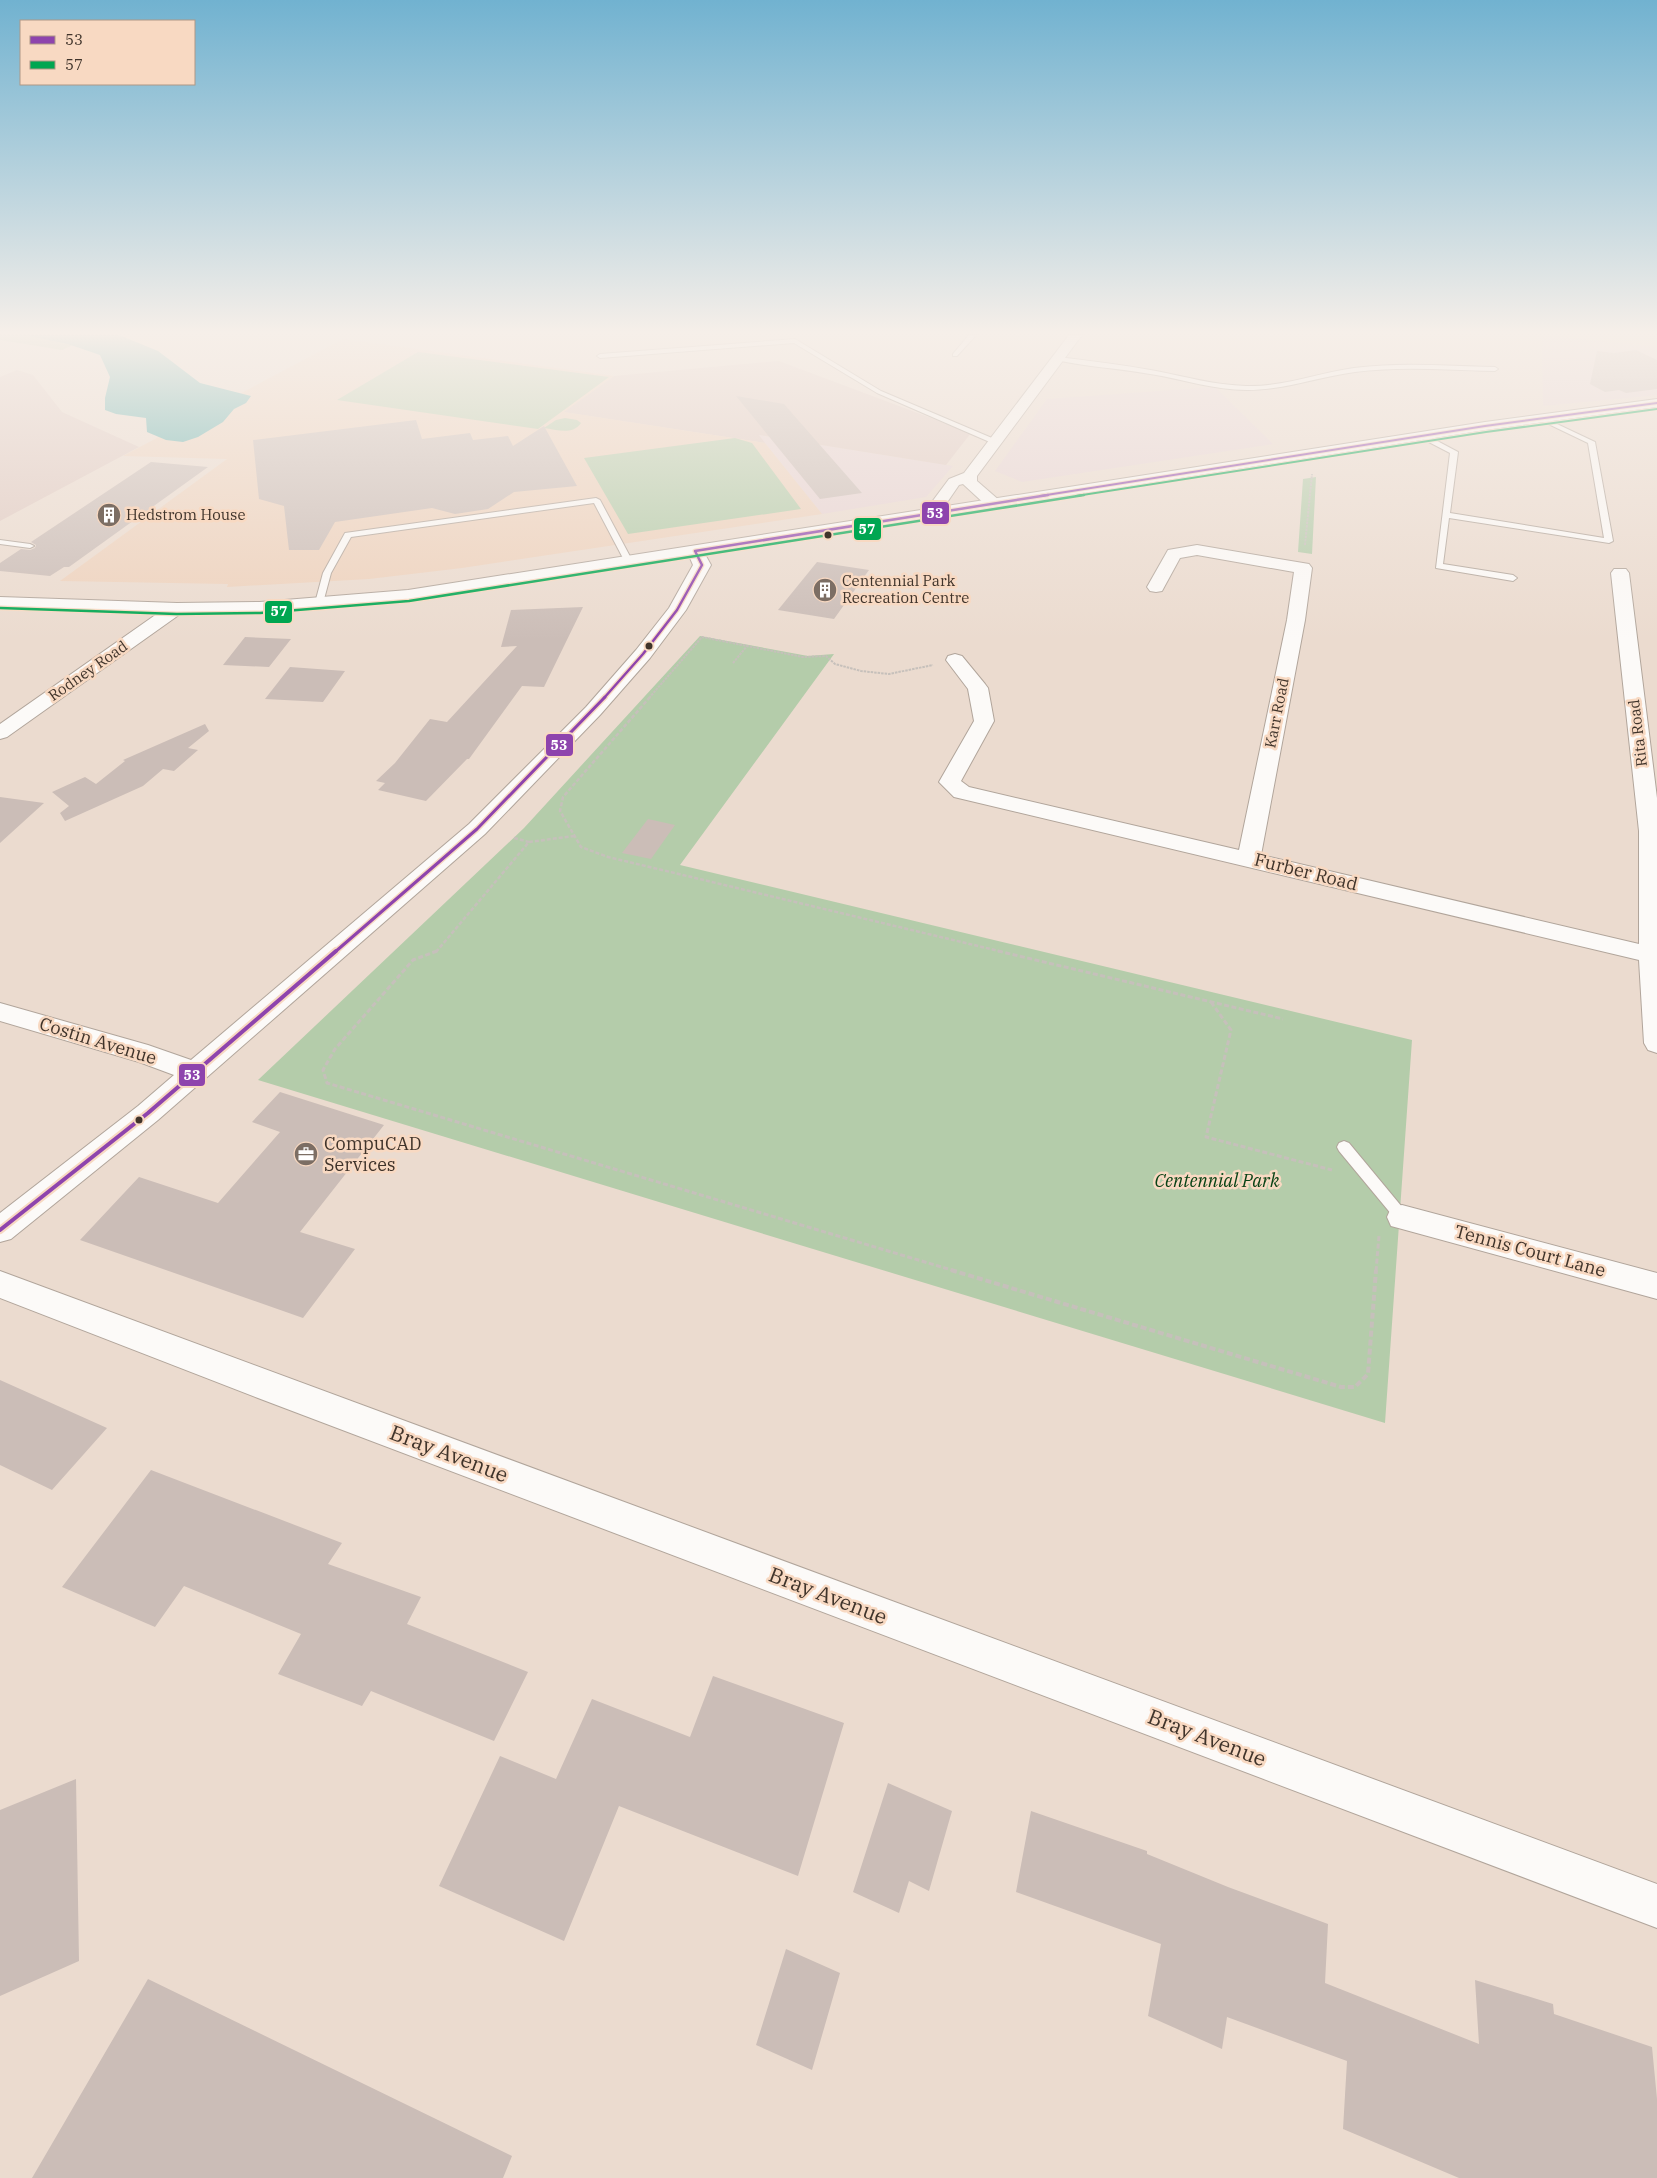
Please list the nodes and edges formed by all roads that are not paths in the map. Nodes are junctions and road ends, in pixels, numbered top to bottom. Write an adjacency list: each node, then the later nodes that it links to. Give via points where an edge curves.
1 (985, 437): 6 (lane)
2 (998, 437): 6 (street)
3 (1420, 437): 8 (street)
4 (1425, 437): 10 (lane, via 1454,452)
5 (1580, 437): 10 (lane, via 1591,442 1609,541)
6 (995, 441): 7 (street)
7 (969, 476): 8 (street, via 969,482); 9 (street, via 954,482)
8 (994, 504): 9 (street)
9 (931, 514): 13 (street)
10 (1446, 515): 16 (lane, via 1439,566)
11 (0, 542): 12 (lane)
12 (30, 546)
13 (695, 551): 14 (street); 28 (street, via 702,565 677,610 637,661 537,769 477,829)
14 (628, 562): 19 (street, via 408,595); 19 (lane, via 596,500 348,535 327,573)
15 (1620, 573): 23 (street, Rita Road)
16 (1513, 578)
17 (1156, 587): 24 (street, Karr Road, via 1174,554 1197,550 1303,568 1296,620)
18 (0, 602): 20 (street)
19 (319, 603): 20 (street)
20 (177, 608): 22 (street, Rodney Road)
21 (955, 660): 24 (street, Furber Road, via 978,688 984,721 950,782 962,792)
22 (0, 733)
23 (1653, 832): 25 (street, Rita Road)
24 (1249, 858): 25 (street, Furber Road)
25 (1650, 955): 27 (street, Rita Road)
26 (0, 1012): 28 (street, Costin Avenue)
27 (1657, 1043)
28 (196, 1072): 31 (street)
29 (1344, 1147): 30 (lane)
30 (1402, 1217): 33 (street, Tennis Court Lane)
31 (0, 1230)
32 (0, 1284): 34 (street, Bray Avenue)
33 (1657, 1286)
34 (1657, 1906)

